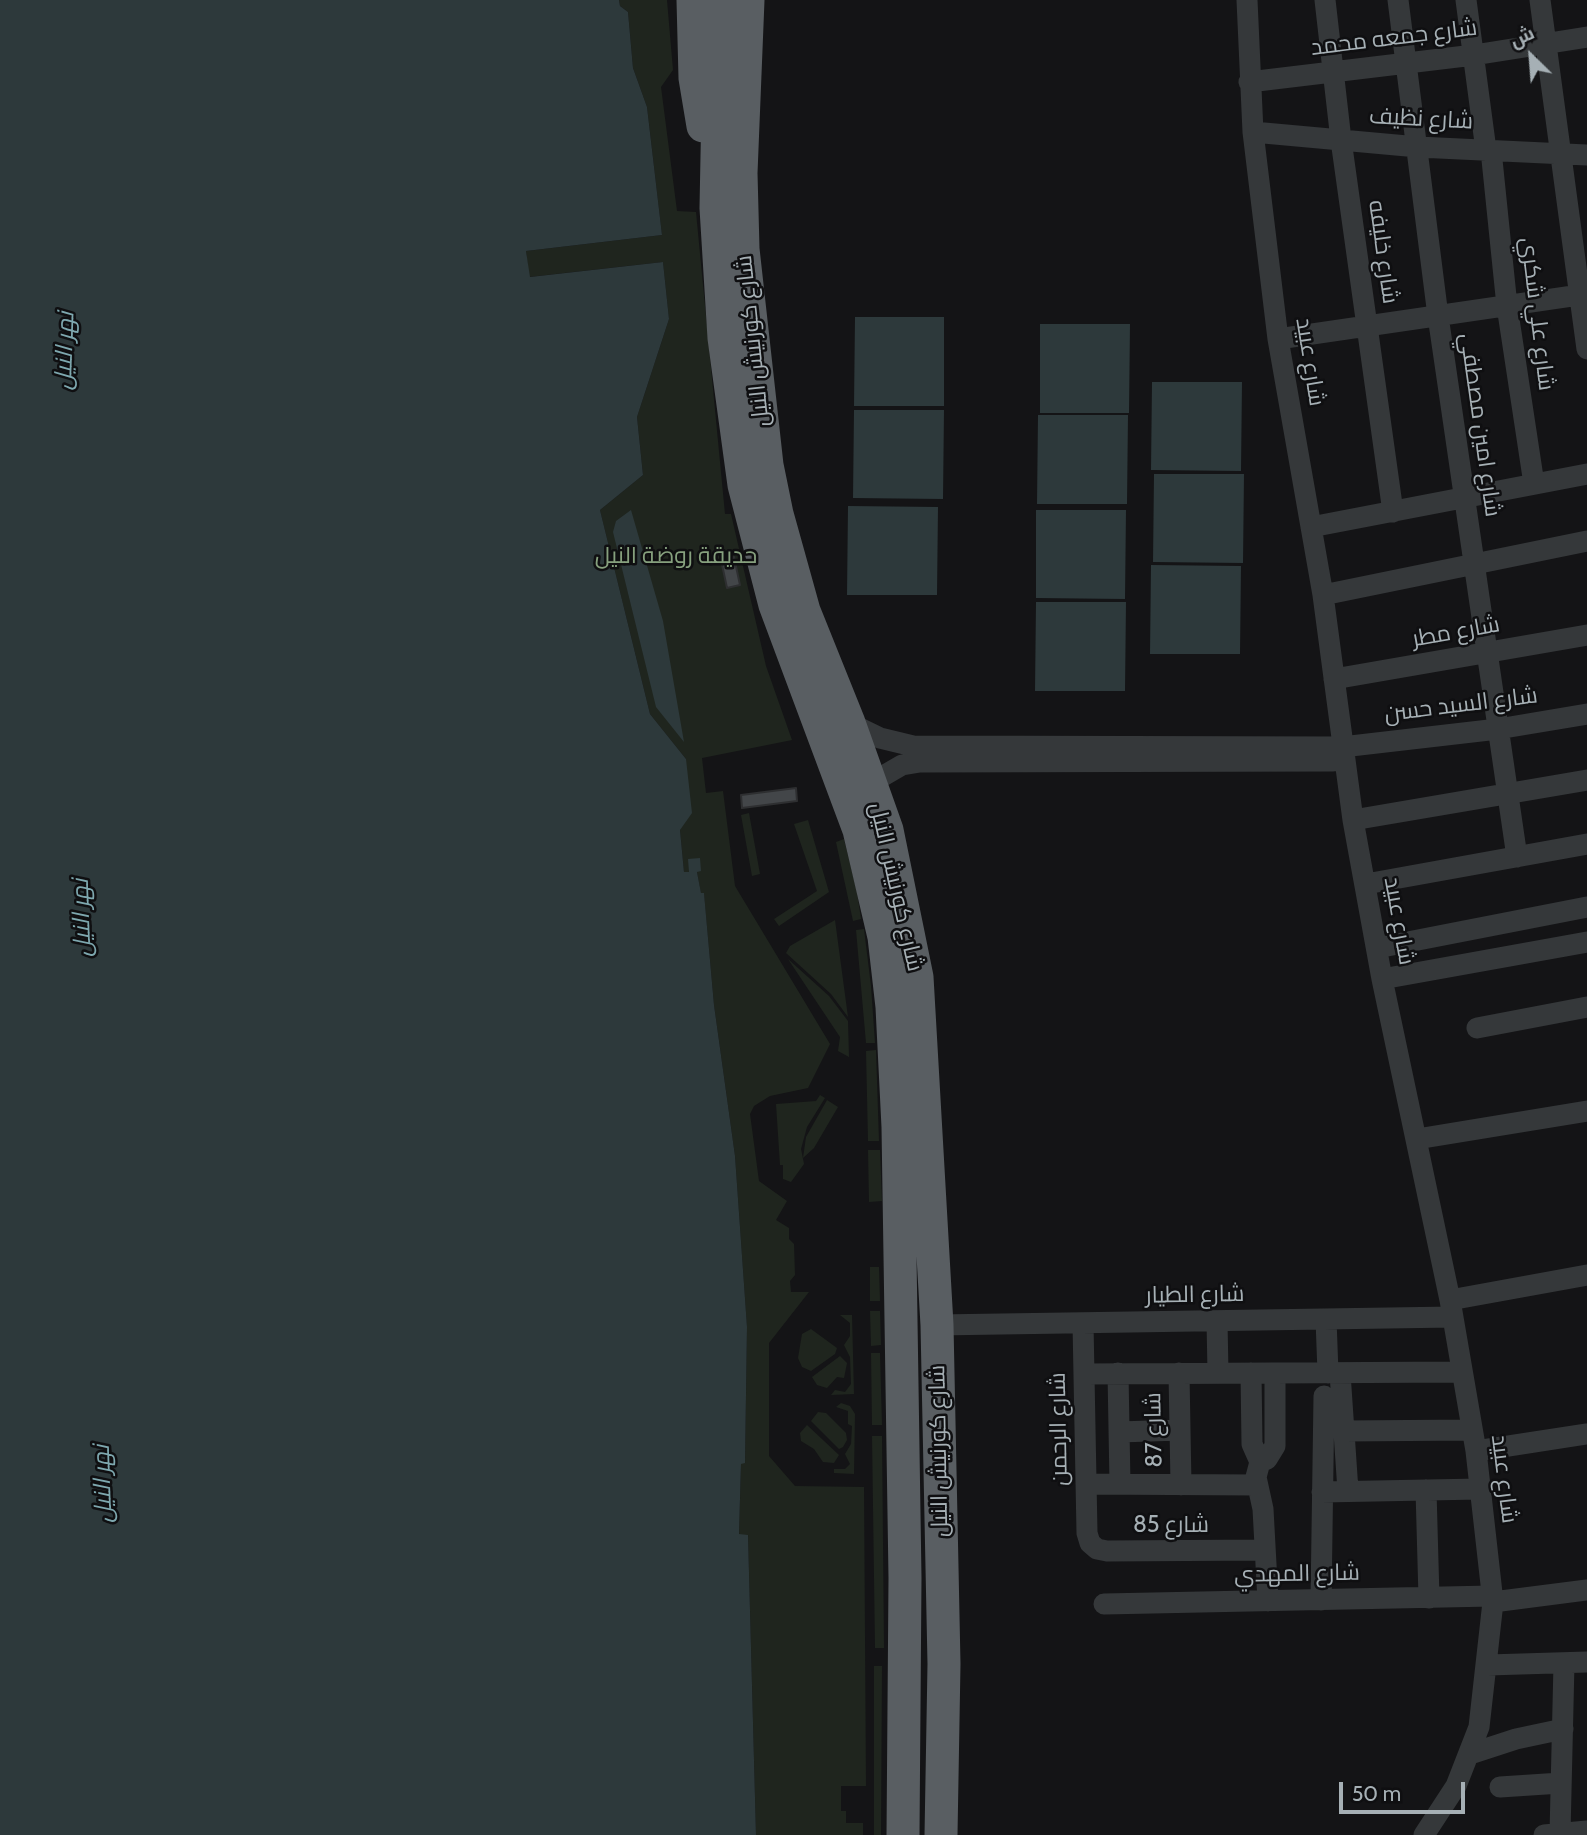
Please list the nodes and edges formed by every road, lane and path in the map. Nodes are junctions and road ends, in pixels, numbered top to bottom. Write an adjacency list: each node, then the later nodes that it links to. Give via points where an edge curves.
1 (693, 0): 21 (highway, via 696,88)
2 (720, 0): 21 (highway, شارع كورنيش النيل)
3 (748, 0): 40 (highway, شارع كورنيش النيل, via 742,224 760,415 789,563)
4 (1247, 0): 14 (street, شارع عبيد)
5 (1325, 0): 13 (street, شارع خليفه)
6 (1398, 0): 12 (street, شارع امين مصطفي)
7 (1466, 0): 11 (street, شارع علي شكري)
8 (1540, 0): 10 (street)
9 (1587, 37): 10 (street, شارع جمعه محمد)
10 (1548, 45): 11 (street, شارع جمعه محمد); 19 (street)
11 (1474, 55): 12 (street, شارع جمعه محمد); 18 (street, شارع علي شكري)
12 (1406, 63): 13 (street, شارع جمعه محمد); 17 (street, شارع امين مصطفي)
13 (1334, 71): 14 (street, شارع جمعه محمد); 16 (street, شارع خليفه)
14 (1249, 82): 15 (street, شارع عبيد)
15 (1253, 132): 16 (street, شارع نظيف); 26 (street, شارع عبيد)
16 (1341, 140): 17 (street, شارع نظيف); 25 (street, شارع خليفه)
17 (1418, 147): 18 (street, شارع نظيف); 24 (street, شارع امين مصطفي)
18 (1489, 150): 19 (street, شارع نظيف); 23 (street, شارع علي شكري)
19 (1561, 154): 20 (street, شارع نظيف); 22 (street)
20 (1587, 155)
21 (716, 165): 90 (highway, شارع كورنيش النيل, via 724,338 744,485 775,605 859,830 884,937 898,1128)
22 (1583, 295): 23 (street); 27 (street)
23 (1507, 306): 24 (street); 29 (street, شارع علي شكري)
24 (1438, 316): 25 (street); 30 (street, شارع امين مصطفي)
25 (1367, 326): 26 (street); 31 (street, شارع خليفه)
26 (1279, 339): 32 (street, شارع عبيد)
27 (1587, 349)
28 (1587, 474): 29 (street)
29 (1534, 484): 30 (street)
30 (1463, 498): 31 (street); 34 (street, شارع امين مصطفي)
31 (1393, 512): 32 (street)
32 (1311, 527): 35 (street, شارع عبيد)
33 (1587, 541): 34 (street)
34 (1473, 563): 35 (street); 37 (street, شارع امين مصطفي)
35 (1323, 595): 38 (street, شارع عبيد)
36 (1587, 635): 37 (street, شارع مطر)
37 (1487, 653): 38 (street, شارع مطر); 41 (street, شارع امين مصطفي)
38 (1334, 679): 42 (street, شارع عبيد)
39 (1587, 714): 41 (street, شارع السيد حسن)
40 (849, 723): 42 (street, via 880,738 913,746); 44 (highway, شارع كورنيش النيل)
41 (1498, 729): 42 (street, شارع السيد حسن); 45 (street, شارع امين مصطفي)
42 (1343, 754): 44 (street, via 920,762 894,769); 46 (street, شارع عبيد)
43 (1587, 780): 45 (street)
44 (872, 783): 63 (highway, شارع كورنيش النيل, via 899,879 917,977)
45 (1507, 794): 46 (street); 48 (street, شارع امين مصطفي)
46 (1353, 820): 49 (street, شارع عبيد)
47 (1587, 844): 48 (street)
48 (1517, 857): 49 (street)
49 (1366, 884): 52 (street, شارع عبيد)
50 (1587, 907): 52 (street)
51 (1587, 942): 53 (street)
52 (1377, 948): 53 (street, شارع عبيد)
53 (1382, 979): 57 (street, شارع عبيد)
54 (1587, 1007): 55 (street)
55 (1477, 1028)
56 (1587, 1111): 57 (street)
57 (1417, 1139): 59 (street, شارع عبيد)
58 (1587, 1275): 59 (street, شارع الطيار)
59 (1451, 1309): 60 (street, شارع الطيار); 64 (street, شارع عبيد)
60 (1326, 1319): 61 (street, شارع الطيار); 70 (street)
61 (1217, 1321): 62 (street, شارع الطيار); 67 (street)
62 (1083, 1323): 63 (street, شارع الطيار); 71 (street, شارع الرحمن)
63 (937, 1325): 91 (highway, شارع كورنيش النيل)
64 (1462, 1372): 70 (street); 74 (street, شارع عبيد)
65 (1118, 1373): 66 (street); 71 (street); 76 (street)
66 (1179, 1373): 67 (street); 73 (street, شارع 87)
67 (1218, 1373): 68 (street)
68 (1251, 1373): 69 (street); 79 (street, via 1252,1444)
69 (1275, 1373): 70 (street); 79 (street, via 1275,1446)
70 (1334, 1373): 75 (street)
71 (1084, 1374): 80 (street, شارع الرحمن)
72 (1324, 1396): 87 (street)
73 (1180, 1430): 76 (street); 82 (street, شارع 87)
74 (1472, 1430): 75 (street); 78 (street, شارع عبيد)
75 (1344, 1431): 86 (street)
76 (1119, 1432): 81 (street)
77 (1587, 1434): 78 (street)
78 (1476, 1451): 84 (street, شارع عبيد)
79 (1260, 1462): 83 (street)
80 (1086, 1484): 81 (street); 88 (street, شارع الرحمن)
81 (1120, 1484): 82 (street)
82 (1181, 1485): 83 (street)
83 (1256, 1485): 89 (street, via 1263,1509)
84 (1480, 1489): 85 (street); 94 (street, شارع عبيد)
85 (1426, 1490): 86 (street); 93 (street)
86 (1348, 1491): 87 (street)
87 (1322, 1493): 95 (street)
88 (1087, 1534): 89 (street, شارع 85, via 1097,1549 1107,1551)
89 (1265, 1550): 96 (street)
90 (905, 1578): 91 (highway, via 917,1592 935,1588); 102 (highway, شارع كورنيش النيل)
91 (941, 1580): 100 (highway, شارع كورنيش النيل)
92 (1587, 1590): 94 (street, شارع المهدي)
93 (1429, 1598): 94 (street, شارع المهدي); 95 (street, شارع المهدي)
94 (1492, 1599): 101 (street, شارع عبيد)
95 (1321, 1600): 96 (street, شارع المهدي)
96 (1268, 1601): 97 (street, شارع المهدي)
97 (1104, 1604)
98 (1587, 1662): 99 (street)
99 (1564, 1663): 101 (street); 103 (street)
100 (944, 1664): 102 (highway, via 928,1656); 109 (highway, شارع كورنيش النيل)
101 (1488, 1665): 104 (street, شارع عبيد)
102 (905, 1666): 108 (highway, شارع كورنيش النيل)
103 (1563, 1729): 104 (street); 105 (street)
104 (1470, 1754): 110 (street, شارع عبيد, via 1457,1786)
105 (1562, 1783): 106 (street); 111 (street)
106 (1500, 1787)
107 (1587, 1831): 111 (street)
108 (904, 1835)
109 (941, 1835)
110 (1424, 1835)
111 (1552, 1835)

